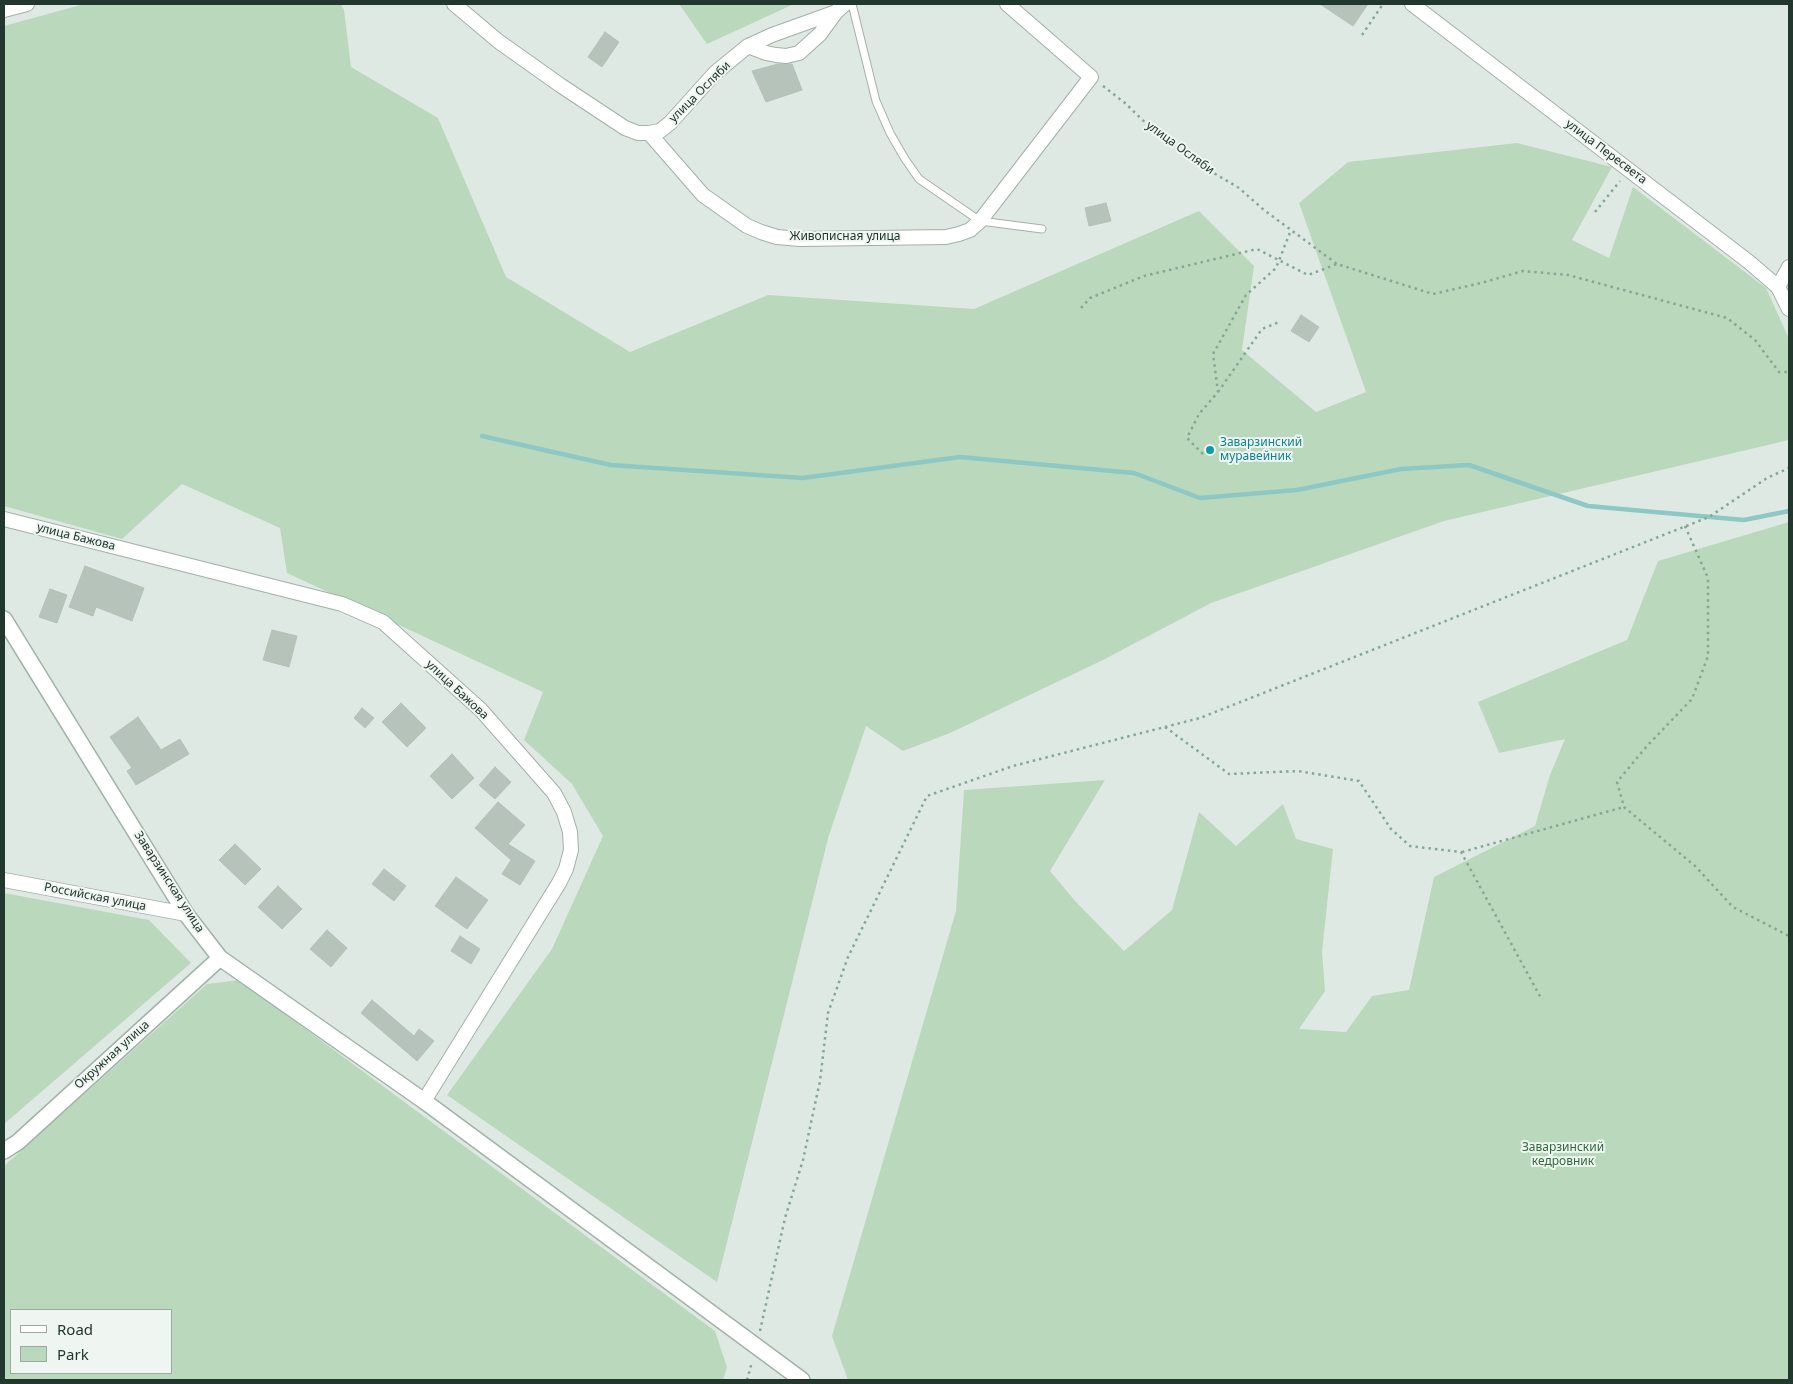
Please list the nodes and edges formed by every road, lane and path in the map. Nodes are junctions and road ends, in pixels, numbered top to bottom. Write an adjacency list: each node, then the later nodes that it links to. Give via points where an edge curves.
1 (27, 4): 8 (street)
2 (454, 4): 12 (street, via 498,41 560,85 625,128)
3 (852, 4): 15 (lane, via 876,101 905,159 919,179)
4 (1007, 4): 11 (street)
5 (1384, 4): 9 (path)
6 (1412, 4): 13 (street, улица Пересвета)
7 (840, 8): 10 (street, улица Осляби); 10 (street, via 820,34 799,53 776,55)
8 (4, 10)
9 (1362, 35)
10 (748, 46): 12 (street, улица Осляби, via 715,73 670,123 660,131)
11 (1091, 77): 15 (street, Живописная улица); 17 (path, улица Осляби, via 1154,131 1169,136 1207,169 1239,188)
12 (649, 133): 15 (street, Живописная улица, via 703,195 747,226 777,237 946,237 970,230)
13 (1628, 170): 14 (path); 21 (street, улица Пересвета)
14 (1595, 212)
15 (980, 221): 16 (lane)
16 (1042, 229)
17 (1291, 230): 18 (path); 19 (path, улица Осляби)
18 (1279, 260): 19 (path, via 1308,275); 22 (path, via 1257,248 1198,262 1144,276 1090,298); 26 (path, via 1276,268 1246,296 1213,354)
19 (1337, 264): 25 (path, улица Осляби, via 1433,294 1523,271 1568,275 1727,318 1755,340 1779,372)
20 (1789, 267): 21 (street)
21 (1778, 287): 23 (street, улица Пересвета)
22 (1081, 308)
23 (1789, 309)
24 (1279, 322): 26 (path, via 1262,329)
25 (1789, 372)
26 (1218, 392): 27 (path, via 1199,414 1188,438)
27 (1203, 454)
28 (1789, 468): 30 (path, via 1767,478 1709,517)
29 (4, 519): 40 (street, улица Бажова, via 342,604 383,622 481,710 554,792 570,832 571,850 566,869)
30 (1685, 526): 32 (path, via 1200,718); 33 (path, via 1708,578 1708,656 1692,699 1617,782)
31 (4, 619): 36 (street, Заварзинская улица)
32 (1165, 727): 34 (path, via 1229,774 1298,771 1359,781 1391,829 1410,846); 42 (path, via 1013,766 927,796 848,957 828,1013 820,1082)
33 (1624, 807): 34 (path); 37 (path, via 1695,866 1733,908)
34 (1461, 852): 39 (path)
35 (4, 880): 36 (street, Российская улица)
36 (186, 914): 38 (street, Заварзинская улица)
37 (1789, 936)
38 (220, 958): 40 (street, Заварзинская улица); 41 (street, Окружная улица, via 18,1142)
39 (1542, 1000)
40 (424, 1102): 42 (street, Заварзинская улица)
41 (4, 1151)
42 (756, 1348): 43 (path); 44 (street, Заварзинская улица)
43 (747, 1380)
44 (802, 1380)

